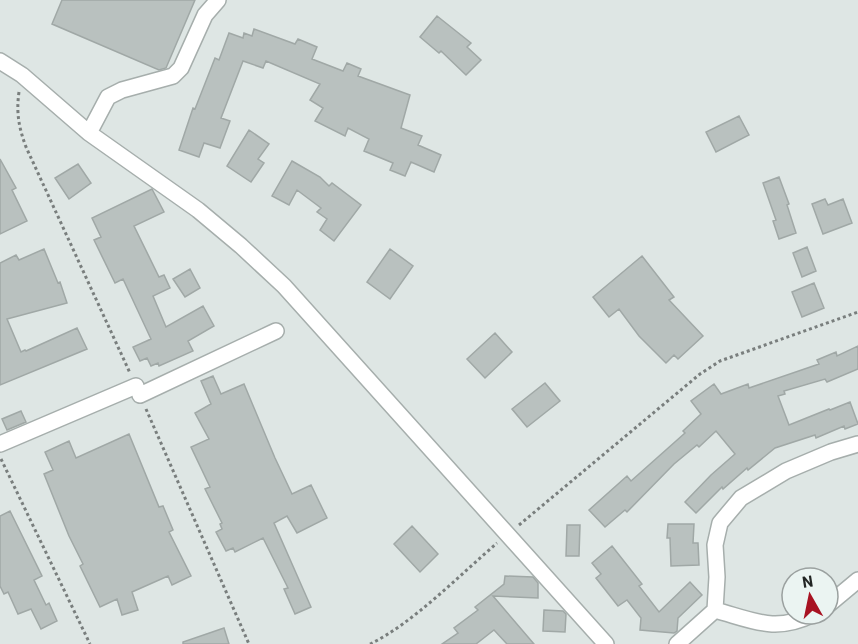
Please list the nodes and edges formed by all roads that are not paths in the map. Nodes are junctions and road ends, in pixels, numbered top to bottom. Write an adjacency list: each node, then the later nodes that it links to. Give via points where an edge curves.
1 (218, 0): 3 (street, via 205,15 181,68 173,76 122,90 108,98)
2 (0, 61): 3 (street)
3 (89, 133): 11 (street, via 198,210 284,286)
4 (276, 331): 5 (street, via 138,391)
5 (0, 444)
6 (858, 444): 9 (street, via 786,471 741,498 720,523 715,545)
7 (858, 580): 8 (street)
8 (840, 595)
9 (715, 610): 10 (street); 13 (street)
10 (780, 624)
11 (601, 639): 12 (street)
12 (584, 644)
13 (677, 644)

